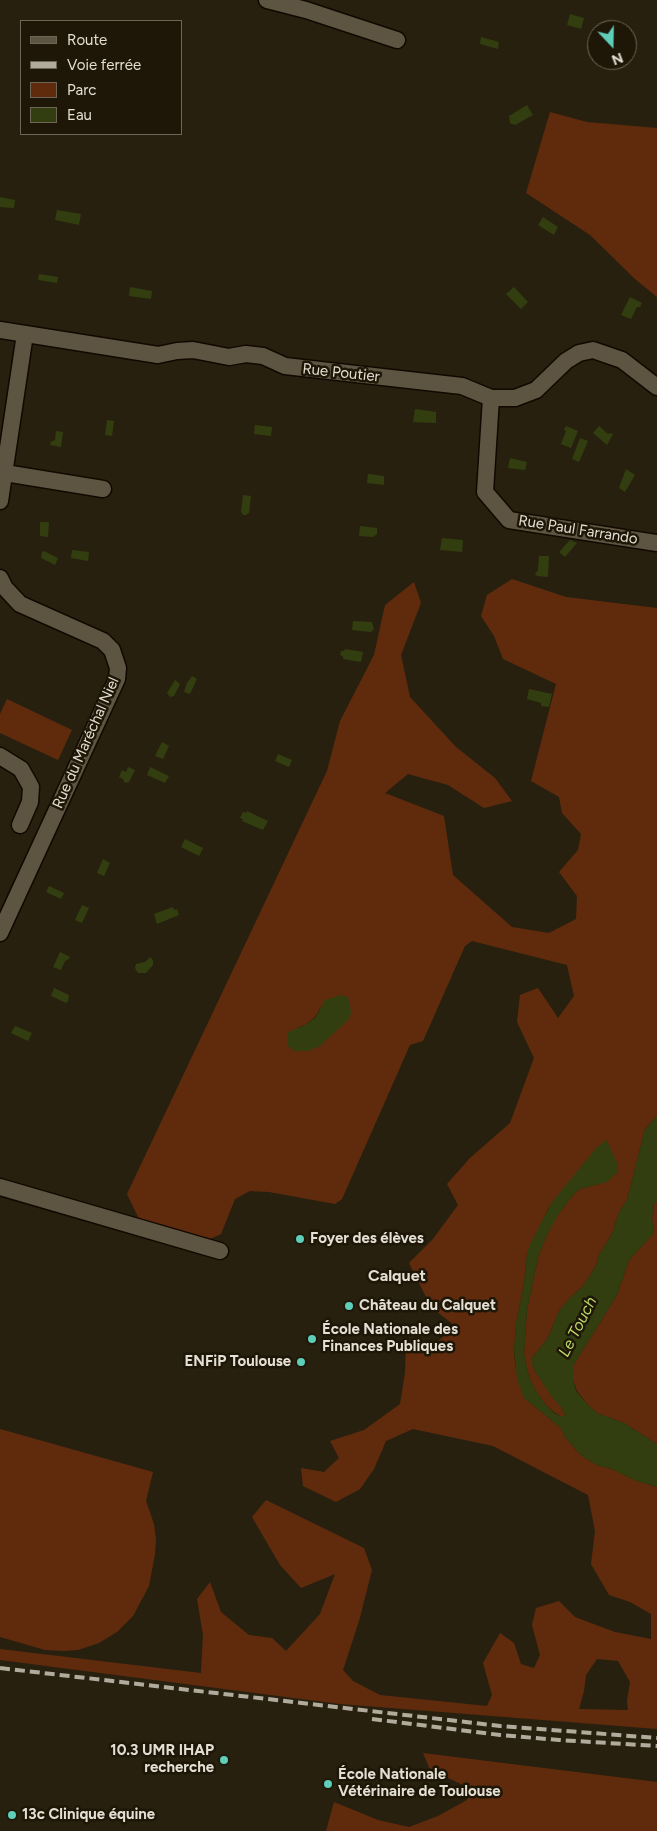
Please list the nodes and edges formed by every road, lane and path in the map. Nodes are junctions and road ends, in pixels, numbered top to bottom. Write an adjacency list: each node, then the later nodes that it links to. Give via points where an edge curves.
1 (267, 0): 2 (street)
2 (306, 5): 3 (street)
3 (397, 40)
4 (0, 330): 5 (street, Rue Poutier)
5 (25, 334): 7 (street, Rue Poutier, via 158,355 193,350 230,357 246,354 263,356 284,366 462,386); 8 (street)
6 (657, 388): 7 (street, Rue Poutier, via 622,360 593,350 566,360 536,390 515,398)
7 (491, 398): 11 (street, Rue Paul Farrando, via 485,492 509,520)
8 (5, 473): 9 (street); 10 (street)
9 (103, 489)
10 (0, 501)
11 (657, 543)
12 (0, 578): 15 (street, Rue du Maréchal Niel, via 20,604 103,641 112,650 118,668 117,680)
13 (0, 756): 14 (street, via 21,769 30,787 30,802)
14 (20, 825)
15 (0, 933)
16 (0, 1187): 17 (street)
17 (220, 1251)

